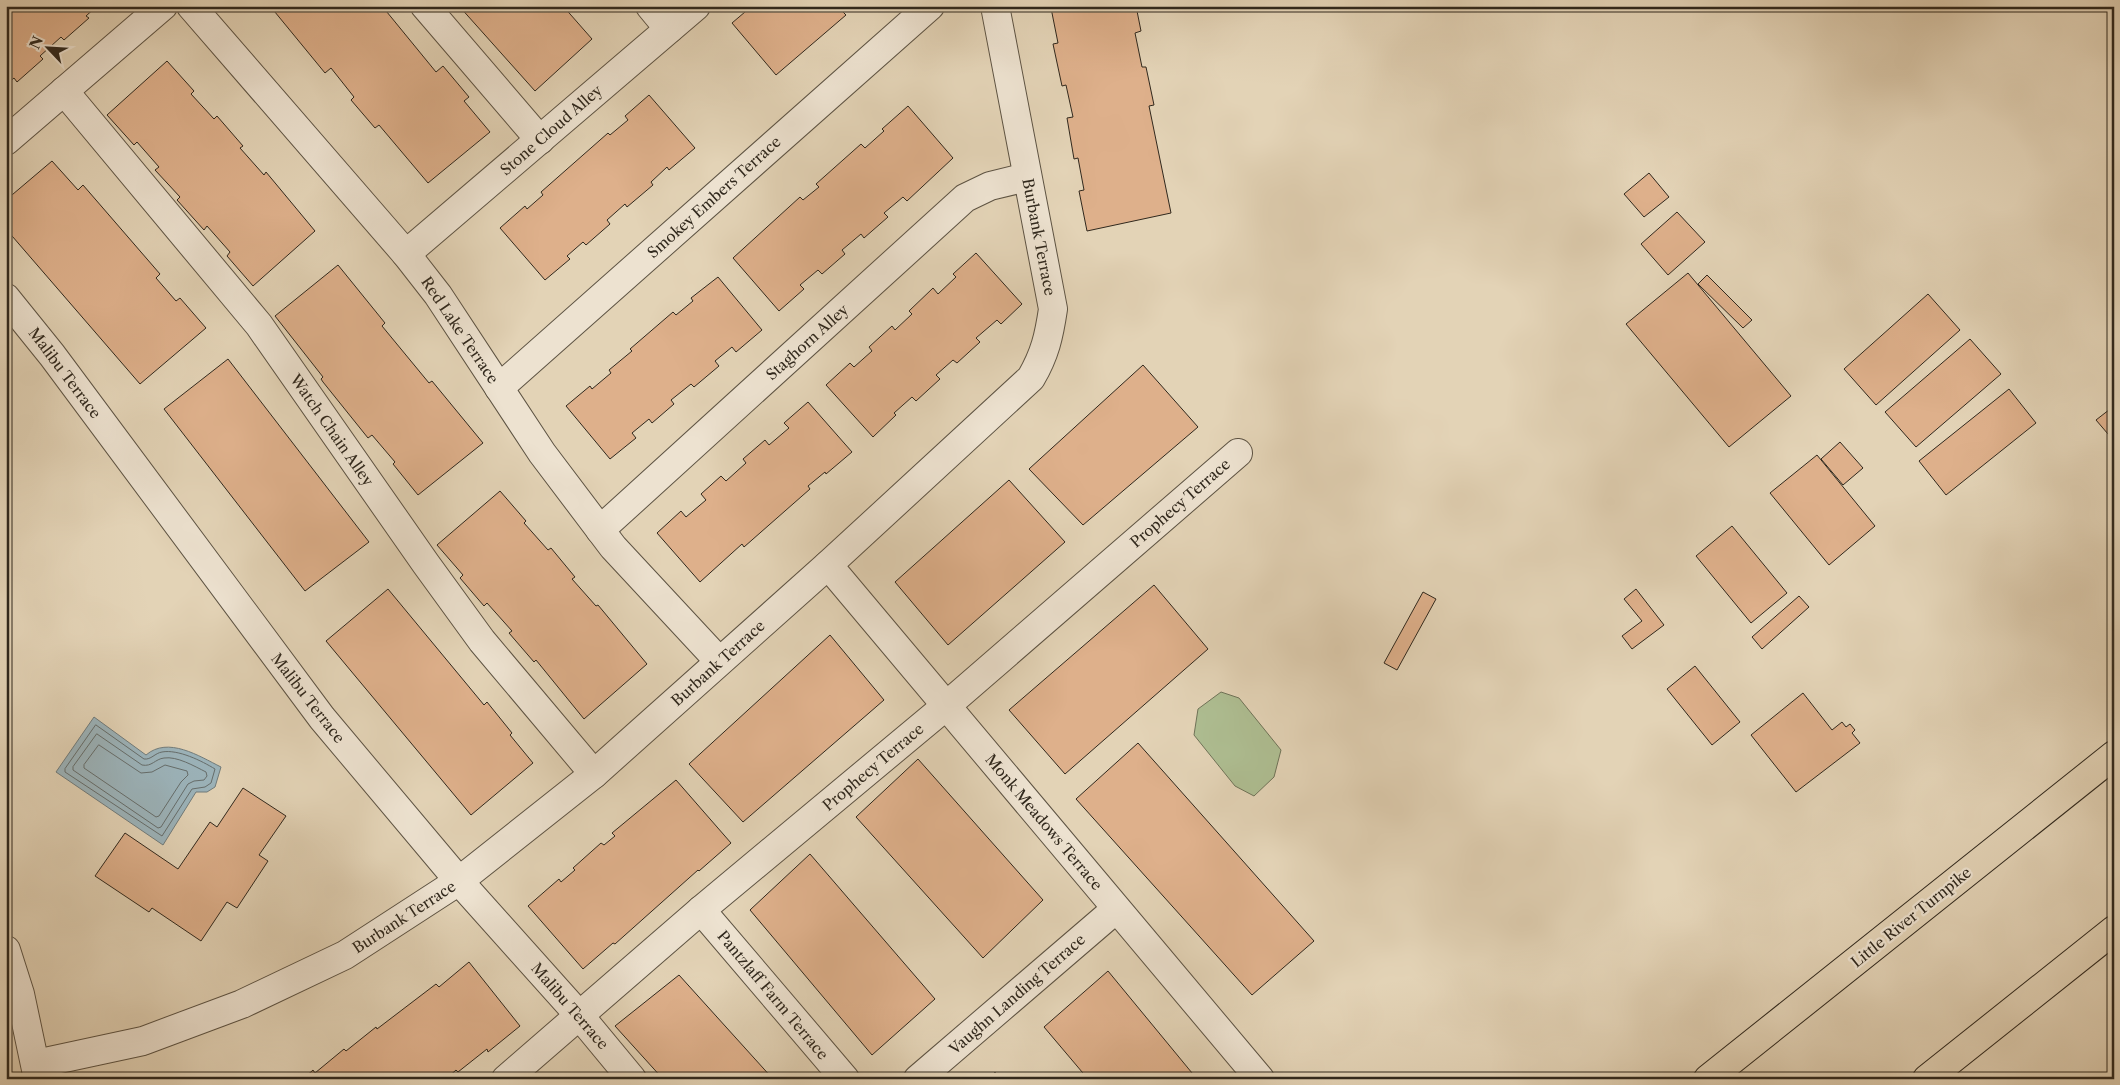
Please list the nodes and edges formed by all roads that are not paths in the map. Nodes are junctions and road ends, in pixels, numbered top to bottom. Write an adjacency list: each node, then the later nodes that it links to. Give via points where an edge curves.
1 (163, 6): 9 (street)
2 (191, 6): 13 (street, Red Lake Terrace)
3 (425, 6): 10 (street)
4 (650, 6): 8 (street)
5 (696, 6): 8 (street, Stone Cloud Alley)
6 (930, 6): 15 (street, Smokey Embers Terrace)
7 (995, 6): 12 (street, Burbank Terrace)
8 (670, 29): 10 (street, Stone Cloud Alley)
9 (64, 91): 11 (street); 22 (street, Watch Chain Alley, via 258,325 482,640)
10 (540, 140): 13 (street, Stone Cloud Alley)
11 (6, 141)
12 (1027, 177): 17 (street, Staghorn Alley, via 990,186 965,198); 18 (street, Burbank Terrace, via 1053,309 1043,357 1031,378 1016,393)
13 (406, 254): 15 (street, Red Lake Terrace, via 438,295)
14 (6, 298): 23 (street, Malibu Terrace, via 322,718)
15 (499, 388): 17 (street, Red Lake Terrace, via 542,453)
16 (1238, 453): 20 (street, Prophecy Terrace)
17 (600, 530): 19 (street, Red Lake Terrace)
18 (828, 565): 19 (street, Burbank Terrace); 20 (street, Monk Meadows Terrace)
19 (719, 661): 22 (street, Burbank Terrace)
20 (946, 706): 24 (street, Monk Meadows Terrace); 25 (street, Prophecy Terrace)
21 (2114, 755): 35 (highway, Little River Turnpike)
22 (594, 774): 23 (street, Burbank Terrace)
23 (459, 882): 28 (street, Malibu Terrace); 29 (street, Burbank Terrace, via 345,955 242,1004 143,1041)
24 (1116, 909): 33 (street, Vaughn Landing Terrace); 34 (street, Monk Meadows Terrace)
25 (701, 910): 28 (street, Prophecy Terrace); 32 (street, Pantzlaff Farm Terrace)
26 (2114, 930): 36 (highway)
27 (6, 950): 29 (street, via 20,994)
28 (579, 1015): 30 (street, Prophecy Terrace); 31 (street, Malibu Terrace)
29 (37, 1071)
30 (506, 1079)
31 (632, 1079)
32 (845, 1079)
33 (918, 1079)
34 (1260, 1079)
35 (1708, 1079)
36 (1927, 1079)

